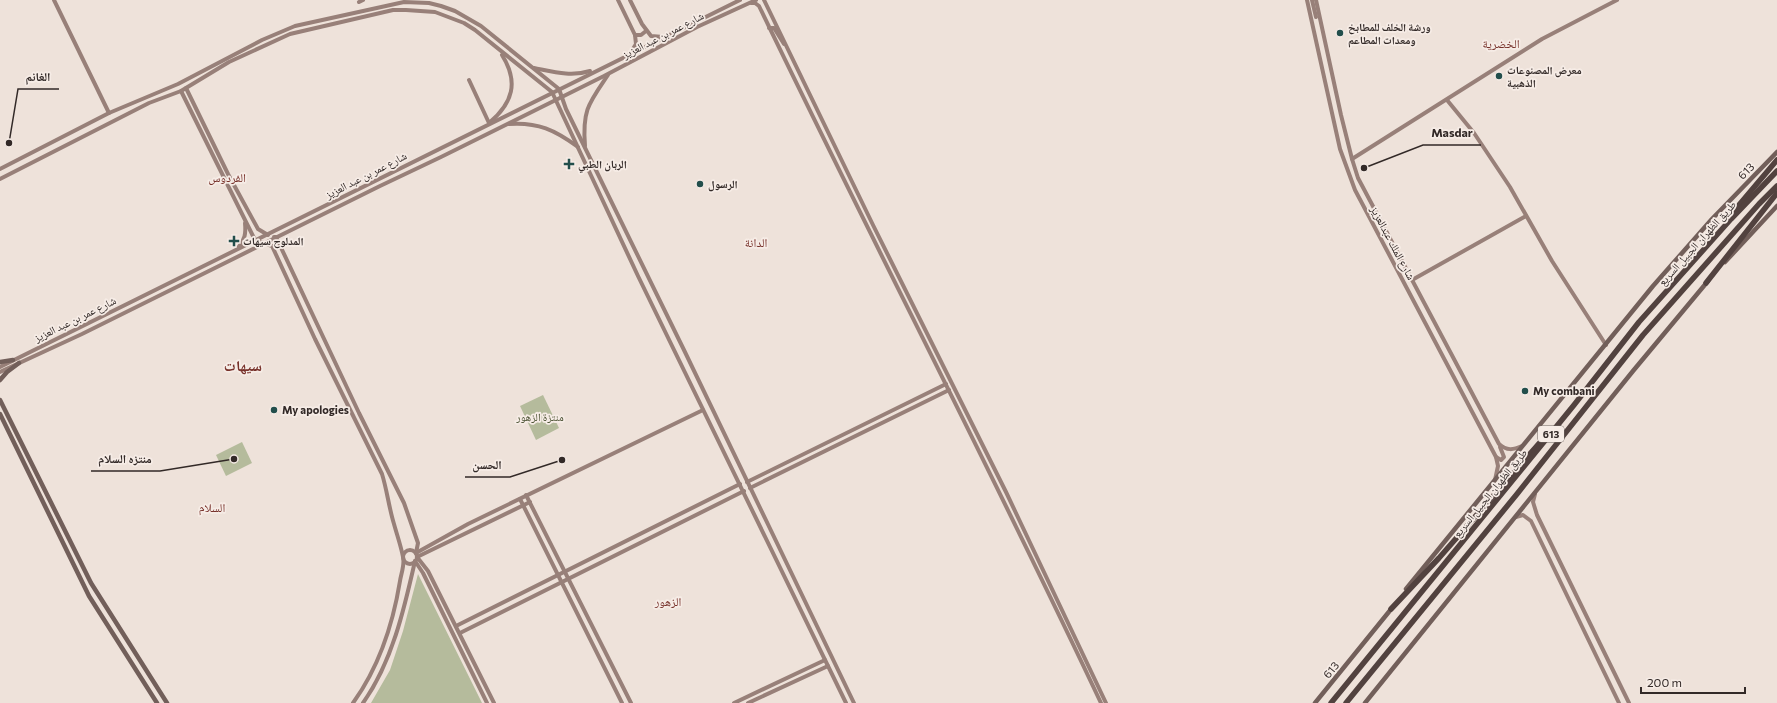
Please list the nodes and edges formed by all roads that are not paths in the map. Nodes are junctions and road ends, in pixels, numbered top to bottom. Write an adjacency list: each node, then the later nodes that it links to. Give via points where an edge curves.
1 (54, 0): 31 (street)
2 (618, 0): 14 (street)
3 (630, 0): 13 (street)
4 (740, 0): 15 (street, شارع عمر بن عبد العزيز)
5 (756, 0): 11 (street, شارع عمر بن عبد العزيز)
6 (764, 0): 17 (street)
7 (1307, 0): 74 (street, شارع الملك عبدالعزيز, via 1340,149 1350,180)
8 (1312, 0): 16 (street, via 1319,30)
9 (1316, 0): 16 (street, شارع الملك عبدالعزيز)
10 (1617, 0): 30 (street, via 1542,39)
11 (750, 3): 12 (street, via 759,6); 22 (street, شارع عمر بن عبد العزيز, via 697,27)
12 (769, 28): 17 (street, via 773,27); 64 (street)
13 (646, 31): 14 (street, via 641,35); 15 (street, via 651,36)
14 (635, 35): 19 (street, via 636,44)
15 (663, 37): 19 (street, شارع عمر بن عبد العزيز)
16 (1325, 42): 37 (street, شارع الملك عبدالعزيز)
17 (788, 49): 112 (street, via 1006,492)
18 (498, 50): 24 (street, via 475,30 451,18 428,11 393,10 290,34 229,62); 27 (street); 32 (street, via 507,63 512,88 508,102)
19 (631, 52): 21 (street, شارع عمر بن عبد العزيز)
20 (533, 68): 21 (street, via 573,74); 25 (street); 31 (street, via 481,26 455,11 429,3 404,2 295,26 262,40 178,84)
21 (600, 68): 25 (street, شارع عمر بن عبد العزيز)
22 (609, 73): 28 (street, شارع عمر بن عبد العزيز); 35 (street, via 586,111)
23 (469, 80): 32 (street)
24 (186, 88): 26 (street); 47 (street, via 228,174 258,228)
25 (558, 89): 27 (street, شارع عمر بن عبد العزيز); 28 (street)
26 (181, 91): 41 (street, via 142,106); 46 (street)
27 (552, 92): 29 (street); 32 (street, شارع عمر بن عبد العزيز)
28 (561, 96): 29 (street, شارع عمر بن عبد العزيز); 35 (street)
29 (556, 99): 33 (street, شارع عمر بن عبد العزيز); 34 (street)
30 (1447, 100): 37 (street); 45 (street, via 1474,133)
31 (109, 113): 39 (street)
32 (490, 123): 47 (street, شارع عمر بن عبد العزيز)
33 (506, 124): 34 (street, via 524,123 546,127); 48 (street, شارع عمر بن عبد العزيز)
34 (580, 148): 62 (street, via 638,276)
35 (585, 148): 61 (street)
36 (1777, 152): 55 (main road, 613, via 1712,219 1653,286)
37 (1352, 159): 53 (street, شارع الملك عبدالعزيز, via 1365,191)
38 (1777, 160): 52 (highway)
39 (0, 169)
40 (1777, 171): 52 (highway, طريق الظهران الجبيل السريع / 613)
41 (0, 179)
42 (1777, 186): 115 (highway, طريق الظهران الجبيل السريع / 613, via 1643,335)
43 (1777, 193): 54 (highway)
44 (1777, 206): 54 (main road)
45 (1526, 216): 53 (street); 55 (street)
46 (245, 219): 49 (street); 51 (street, via 246,232)
47 (267, 234): 48 (street); 49 (street, شارع عمر بن عبد العزيز)
48 (276, 237): 50 (street, شارع عمر بن عبد العزيز); 88 (street, via 404,503 418,543)
49 (255, 240): 50 (street); 51 (street, شارع عمر بن عبد العزيز)
50 (264, 243): 58 (street, شارع عمر بن عبد العزيز); 89 (street, via 272,246 315,340 382,474)
51 (238, 249): 56 (street, شارع عمر بن عبد العزيز)
52 (1684, 272): 69 (highway, طريق الظهران الجبيل السريع / 613, via 1639,322)
53 (1412, 280): 72 (street, شارع الملك عبدالعزيز)
54 (1706, 283): 79 (main road)
55 (1606, 345): 73 (main road, 613)
56 (13, 360): 57 (main road); 59 (street, شارع عمر بن عبد العزيز)
57 (0, 362)
58 (19, 363): 60 (street, شارع عمر بن عبد العزيز); 63 (main road)
59 (0, 367)
60 (0, 372)
61 (695, 372): 62 (street, via 692,375); 65 (street)
62 (686, 373): 66 (street)
63 (0, 380)
64 (946, 384): 67 (street); 76 (street)
65 (702, 386): 66 (street, via 694,385); 76 (street)
66 (693, 389): 70 (street)
67 (949, 390): 78 (street); 111 (street)
68 (0, 401): 100 (main road, via 91,584)
69 (1574, 406): 94 (highway); 114 (highway, طريق الظهران الجبيل السريع / 613)
70 (703, 410): 77 (street); 81 (street)
71 (0, 414): 99 (main road, via 98,613)
72 (1499, 444): 73 (street, via 1510,449); 74 (street, via 1504,457 1501,460)
73 (1524, 445): 75 (main road, 613)
74 (1496, 457): 75 (street, via 1498,466)
75 (1494, 480): 94 (main road, 613)
76 (747, 482): 78 (street)
77 (740, 484): 80 (street); 90 (street)
78 (750, 488): 110 (street)
79 (1537, 490): 85 (street, via 1533,502); 86 (main road)
80 (744, 491): 92 (street); 97 (street)
81 (526, 495): 82 (street); 83 (street)
82 (520, 499): 84 (street); 88 (street, via 468,524)
83 (530, 502): 84 (street); 90 (street)
84 (523, 505): 88 (street); 91 (street)
85 (1537, 515): 87 (street, via 1530,514); 118 (street)
86 (1514, 518): 87 (street, via 1523,515); 116 (main road)
87 (1531, 521): 117 (street)
88 (416, 557): 89 (street, via 412,564 407,563); 89 (street, via 412,551 408,551); 95 (street, via 428,571); 102 (street, via 391,650 375,687); 103 (street)
89 (404, 558): 101 (street, via 391,624 380,655)
90 (564, 572): 91 (street); 92 (street)
91 (558, 575): 93 (street); 95 (street)
92 (568, 579): 93 (street); 106 (street)
93 (562, 582): 96 (street); 105 (street)
94 (1391, 609): 113 (main road, 613)
95 (456, 626): 96 (street)
96 (460, 633): 104 (street)
97 (825, 660): 98 (street); 107 (street)
98 (828, 666): 108 (street); 109 (street)
99 (157, 703)
100 (168, 703)
101 (354, 703)
102 (363, 703)
103 (487, 703)
104 (494, 703)
105 (622, 703)
106 (631, 703)
107 (734, 703)
108 (748, 703)
109 (846, 703)
110 (854, 703)
111 (1100, 703)
112 (1106, 703)
113 (1315, 703)
114 (1331, 703)
115 (1346, 703)
116 (1365, 703)
117 (1619, 703)
118 (1629, 703)

